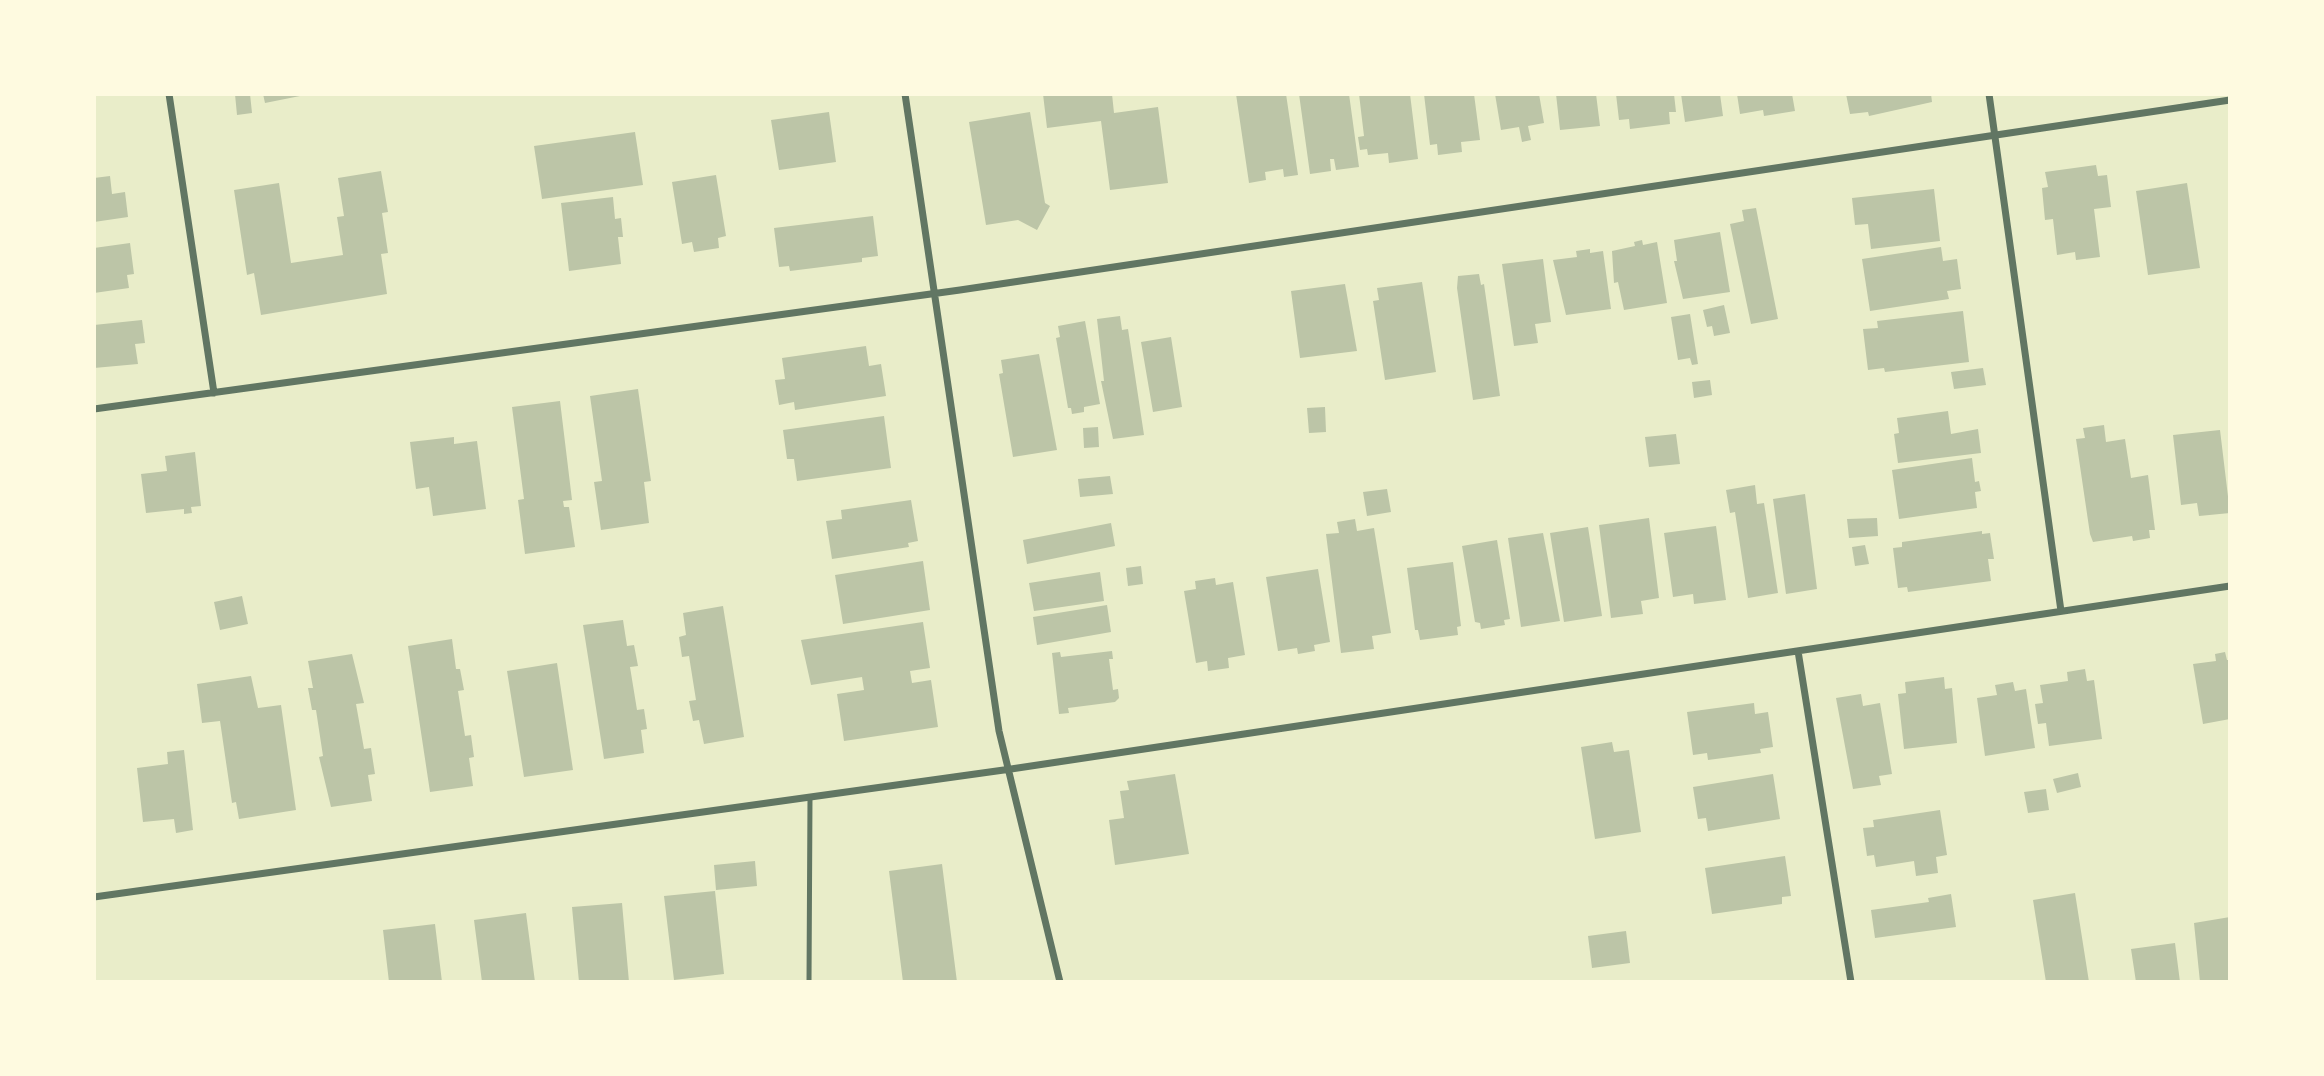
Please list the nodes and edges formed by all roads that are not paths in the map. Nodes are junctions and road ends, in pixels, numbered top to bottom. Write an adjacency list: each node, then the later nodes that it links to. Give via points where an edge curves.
1 (169, 94): 7 (street)
2 (905, 94): 6 (street)
3 (1989, 94): 5 (street)
4 (2230, 100): 5 (street)
5 (1995, 135): 6 (street); 10 (street)
6 (935, 294): 7 (street); 12 (street, via 999,732)
7 (214, 393): 8 (street)
8 (94, 409)
9 (2230, 586): 10 (street)
10 (2061, 611): 11 (street)
11 (1798, 651): 12 (street); 17 (street)
12 (1011, 769): 13 (street); 16 (street)
13 (810, 797): 14 (street); 15 (lane)
14 (94, 897)
15 (809, 982)
16 (1059, 982)
17 (1851, 982)

